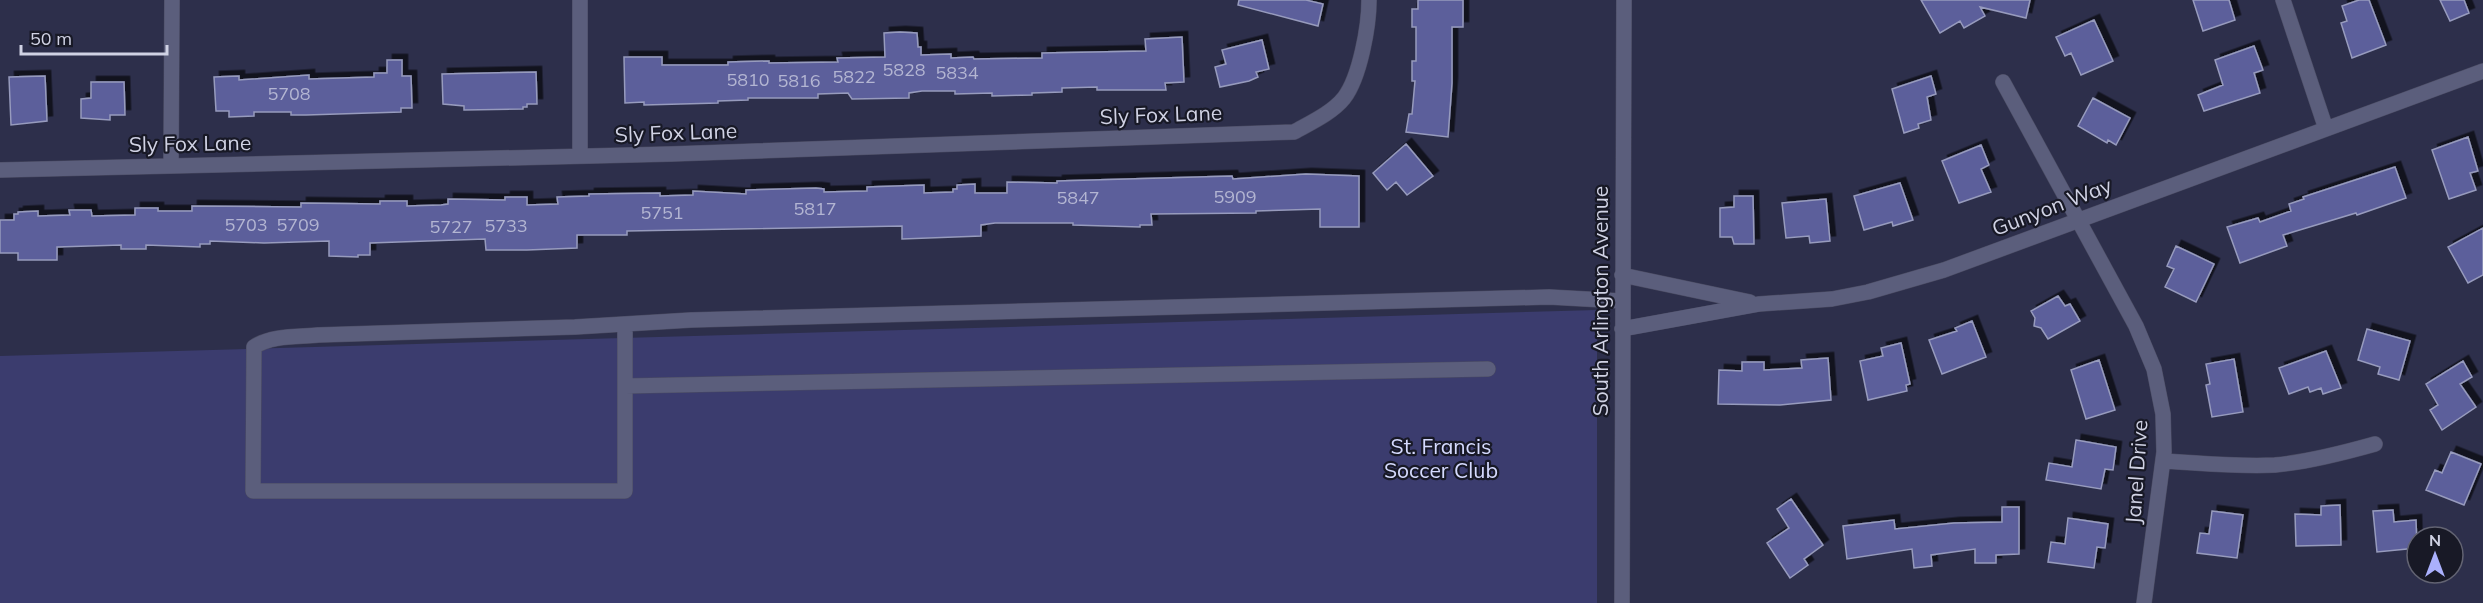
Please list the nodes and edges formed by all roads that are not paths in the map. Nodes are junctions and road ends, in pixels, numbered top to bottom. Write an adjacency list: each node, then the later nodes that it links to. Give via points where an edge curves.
1 (172, 0): 10 (street)
2 (580, 0): 9 (street)
3 (1369, 0): 9 (street, Sly Fox Lane, via 1369,26 1350,87 1343,99 1322,116 1294,132)
4 (1624, 0): 13 (street, South Arlington Avenue)
5 (2283, 0): 8 (street)
6 (2483, 71): 8 (street, Gunyon Way)
7 (2003, 82): 12 (street, Janel Drive)
8 (2326, 129): 12 (street, Gunyon Way)
9 (580, 156): 10 (street, Sly Fox Lane)
10 (171, 166): 11 (street, Sly Fox Lane)
11 (0, 170)
12 (2079, 219): 15 (street, Gunyon Way, via 1944,270 1868,292 1823,300); 21 (street, Janel Drive, via 2136,326 2154,369 2163,414)
13 (1622, 274): 14 (street, South Arlington Avenue); 15 (street)
14 (1622, 301): 16 (street, via 1549,297); 17 (street, South Arlington Avenue)
15 (1759, 304): 17 (street, Gunyon Way)
16 (625, 324): 19 (street); 19 (street, via 318,335 260,343 255,347 253,491 625,491)
17 (1622, 329): 22 (street, South Arlington Avenue)
18 (1488, 369): 19 (street)
19 (625, 387)
20 (2375, 444): 21 (street, via 2278,465)
21 (2163, 461): 23 (street, Janel Drive)
22 (1622, 603)
23 (2144, 603)

